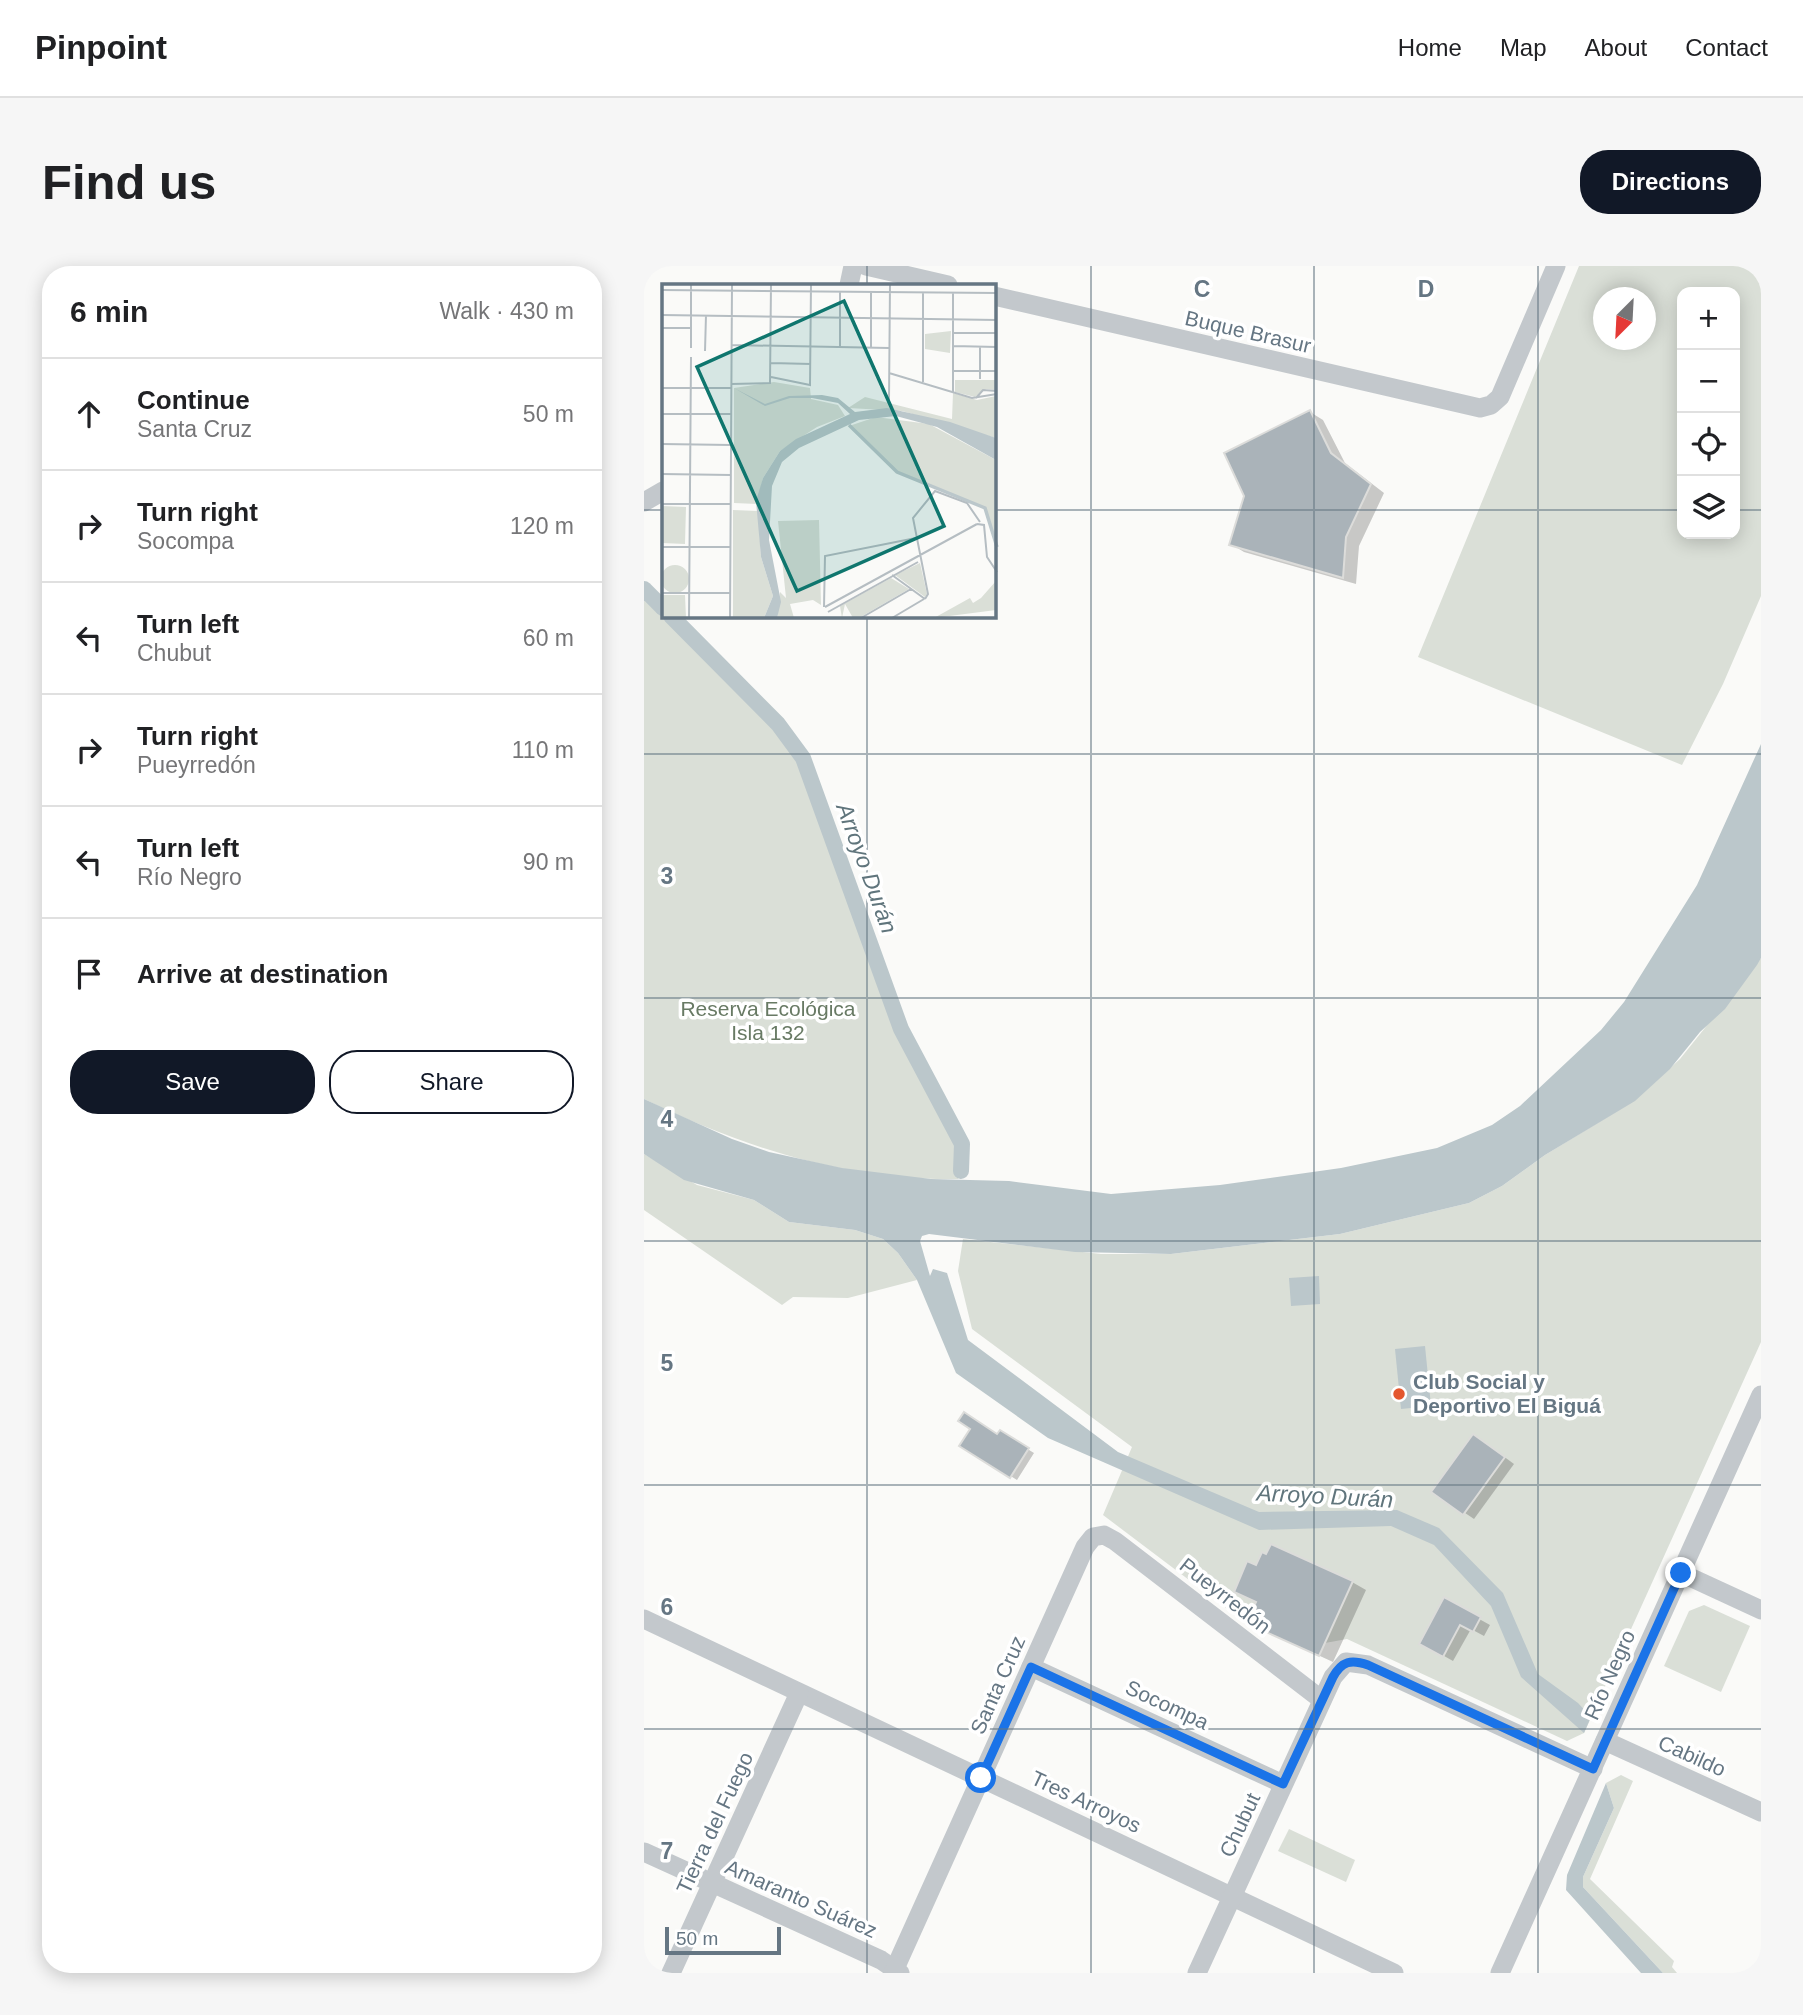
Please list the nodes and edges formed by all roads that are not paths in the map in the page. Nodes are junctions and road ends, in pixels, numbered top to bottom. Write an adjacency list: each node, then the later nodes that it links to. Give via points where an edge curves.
1 (853, 266): 4 (street)
2 (866, 266): 5 (street)
3 (1556, 266): 6 (street, Buque Brasur, via 1502,392 1491,405 1474,408)
4 (849, 284)
5 (944, 284)
6 (996, 296)
7 (662, 492): 8 (street)
8 (644, 502)
9 (1761, 1395): 11 (street, Río Negro)
10 (1097, 1535): 14 (street, Santa Cruz, via 1085,1547); 16 (street, Pueyrredón, via 1115,1541)
11 (1681, 1573): 12 (street); 17 (street, Río Negro)
12 (1761, 1610)
13 (644, 1619): 15 (street, Tres Arroyos)
14 (1031, 1667): 19 (street, Santa Cruz); 20 (street, Socompa)
15 (799, 1693): 19 (street, Tres Arroyos); 23 (street, Tierra del Fuego)
16 (1322, 1700): 18 (street, Chubut, via 1336,1671 1346,1662 1368,1665); 20 (street, Chubut)
17 (1605, 1741): 18 (street, Río Negro); 21 (street, Cabildo)
18 (1593, 1769): 29 (street, Río Negro)
19 (981, 1778): 24 (street, Tres Arroyos); 25 (street, Santa Cruz)
20 (1283, 1784): 24 (street, Chubut)
21 (1761, 1812)
22 (644, 1852): 23 (street, Amaranto Suárez)
23 (712, 1883): 25 (street, Amaranto Suárez, via 881,1960); 26 (street, Tierra del Fuego)
24 (1232, 1897): 27 (street, Chubut); 28 (street, Tres Arroyos)
25 (896, 1972)
26 (671, 1973)
27 (1197, 1973)
28 (1394, 1973)
29 (1500, 1973)

